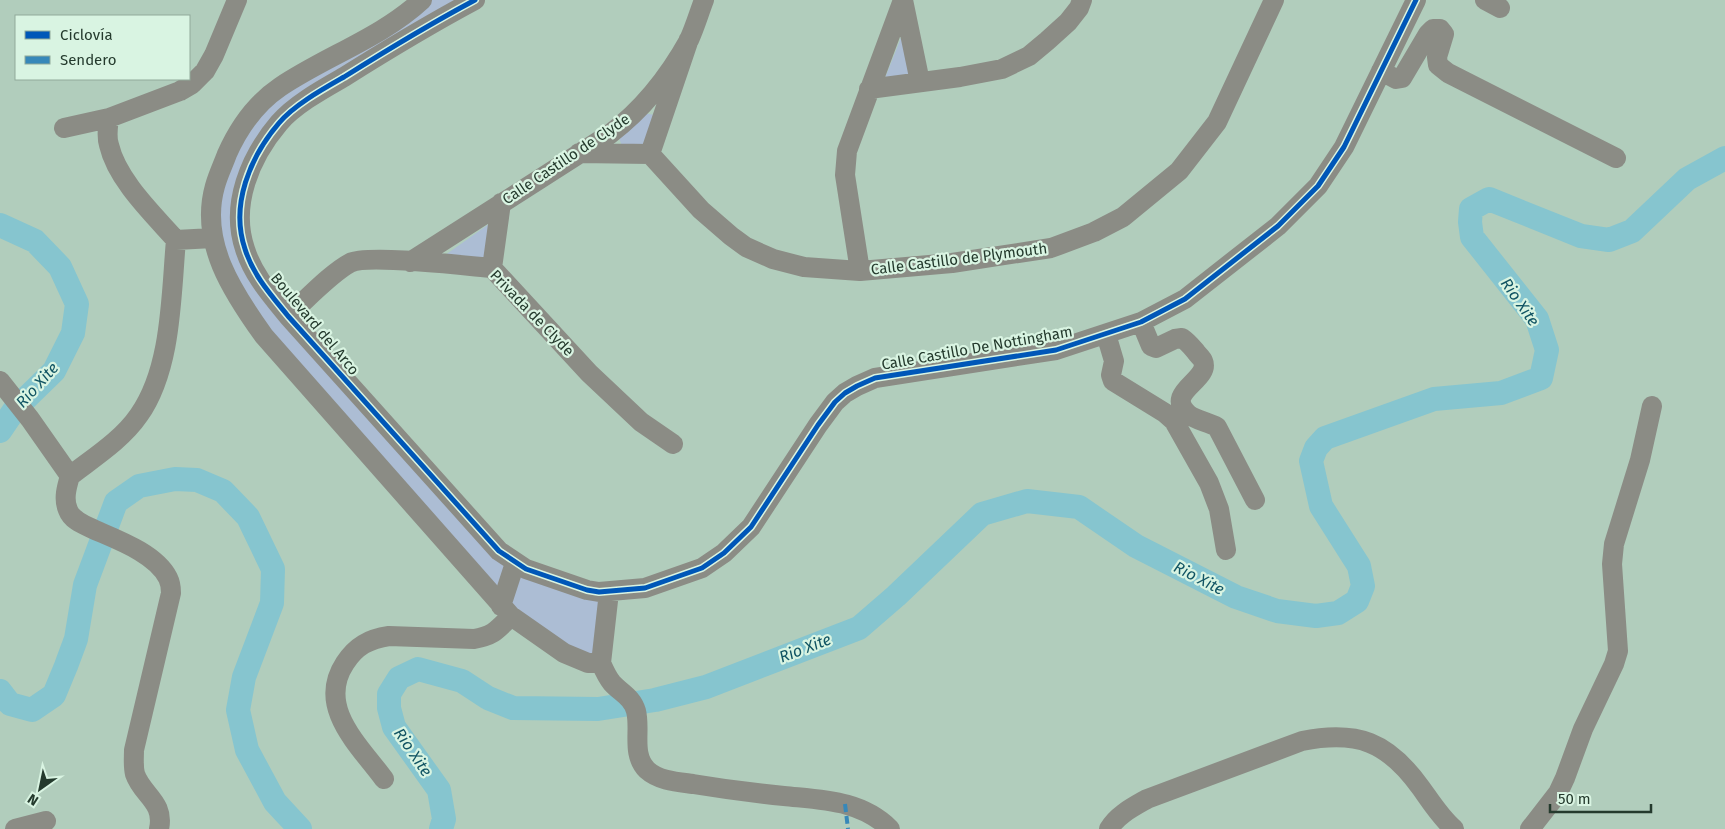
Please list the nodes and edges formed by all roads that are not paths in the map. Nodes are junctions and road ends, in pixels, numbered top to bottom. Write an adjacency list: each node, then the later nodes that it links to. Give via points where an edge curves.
1 (237, 0): 13 (street, via 214,55 192,84)
2 (422, 0): 19 (street, via 399,19 280,87 248,116 236,133 215,188 211,213)
3 (474, 0): 24 (street, Boulevard del Arco, via 386,50 299,106 280,122 254,162 240,204 244,248 265,288)
4 (704, 0): 9 (street, Calle Castillo de Clyde)
5 (903, 0): 11 (street); 12 (street)
6 (1082, 0): 11 (street, via 1068,22 1029,56 1011,66)
7 (1274, 0): 23 (street, Calle Castillo de Plymouth, via 1208,136 1180,171 1123,217 1051,248 952,263)
8 (1409, 5): 10 (street, Calle Castillo De Nottingham)
9 (689, 39): 15 (street, Calle Castillo de Clyde, via 642,107 610,134); 16 (street)
10 (1381, 71): 17 (street, via 1396,79 1402,78 1428,34 1434,28 1440,29 1444,34 1436,57 1438,65 1448,73); 25 (street, Calle Castillo De Nottingham, via 1344,147 1318,186 1278,226 1185,299)
11 (920, 82): 12 (street)
12 (869, 89): 23 (street, via 845,165)
13 (109, 118): 14 (street); 20 (street, via 108,144 114,161 125,180)
14 (64, 128)
15 (579, 153): 16 (street); 18 (street, Calle Castillo de Clyde)
16 (650, 154): 23 (street, Calle Castillo de Plymouth, via 716,225 746,247 773,259 804,267)
17 (1616, 158)
18 (501, 203): 21 (street, Calle Castillo de Clyde); 22 (street, Privada de Clyde)
19 (213, 238): 20 (street); 35 (street, via 230,284 264,336)
20 (176, 240): 30 (street, via 164,352 153,390 127,430)
21 (410, 262): 22 (street, Privada de Clyde); 24 (street, Privada de Clyde, via 358,260 350,263)
22 (492, 268): 29 (street, Privada de Clyde, via 589,373 641,422)
23 (860, 271)
24 (288, 316): 33 (street, Boulevard del Arco, via 499,551)
25 (1141, 322): 26 (street, Calle Castillo De Nottingham); 31 (street, via 1151,346 1156,348 1182,338 1203,361 1204,367 1180,399 1182,408 1190,416 1217,427)
26 (1106, 334): 32 (street, via 1114,361 1113,381 1174,421 1202,469 1219,509); 34 (street, Calle Castillo De Nottingham, via 1056,350 875,378 857,386 835,402 751,528 724,553 702,568 675,578 645,588)
27 (3, 384): 30 (street)
28 (1652, 406): 44 (street, via 1640,460 1614,544 1612,564 1618,651 1582,729 1558,793)
29 (673, 444)
30 (70, 476): 40 (street, via 66,494 68,510 75,519 151,558 169,579 171,592 133,763 138,780 159,810 162,819)
31 (1256, 500)
32 (1226, 550)
33 (515, 563): 34 (street, Boulevard del Arco, via 587,590); 35 (street)
34 (609, 592): 36 (street)
35 (506, 611): 36 (street, via 564,653 588,663); 37 (street, via 492,635 474,639 389,636 356,648 348,657 339,673 334,696 336,706 343,724)
36 (601, 663): 41 (street, via 613,684 634,705 641,761 652,774 659,778 721,788 845,804 865,810)
37 (384, 779)
38 (46, 821): 39 (street)
39 (15, 829)
40 (159, 829)
41 (890, 829)
42 (1109, 829): 43 (street, via 1129,809 1147,799 1302,741 1325,736 1349,737 1391,754 1408,770)
43 (1454, 829)
44 (1530, 829)

